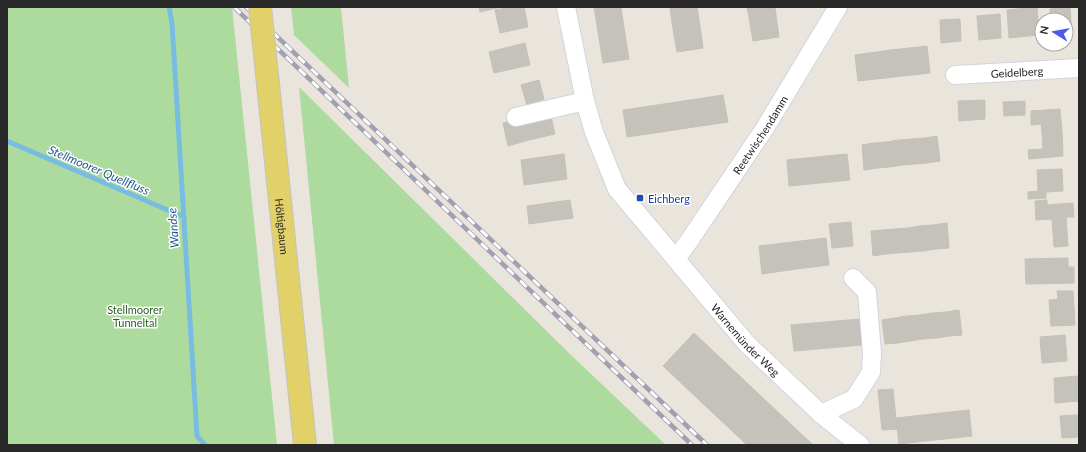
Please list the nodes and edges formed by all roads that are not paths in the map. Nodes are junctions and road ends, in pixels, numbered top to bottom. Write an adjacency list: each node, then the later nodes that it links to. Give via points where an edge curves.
1 (260, 7): 11 (main road, Höltigbaum, bridge)
2 (566, 7): 6 (street)
3 (838, 7): 8 (street, Reetwischendamm, via 765,128)
4 (1079, 68): 5 (street, Geidelberg)
5 (955, 75)
6 (585, 101): 7 (street); 8 (street, via 594,132 617,189)
7 (516, 117)
8 (676, 259): 10 (street, Warnemünder Weg, via 747,344)
9 (852, 278): 10 (street, via 868,292 871,372 854,399)
10 (821, 414): 12 (street, Warnemünder Weg)
11 (305, 445)
12 (860, 445)

